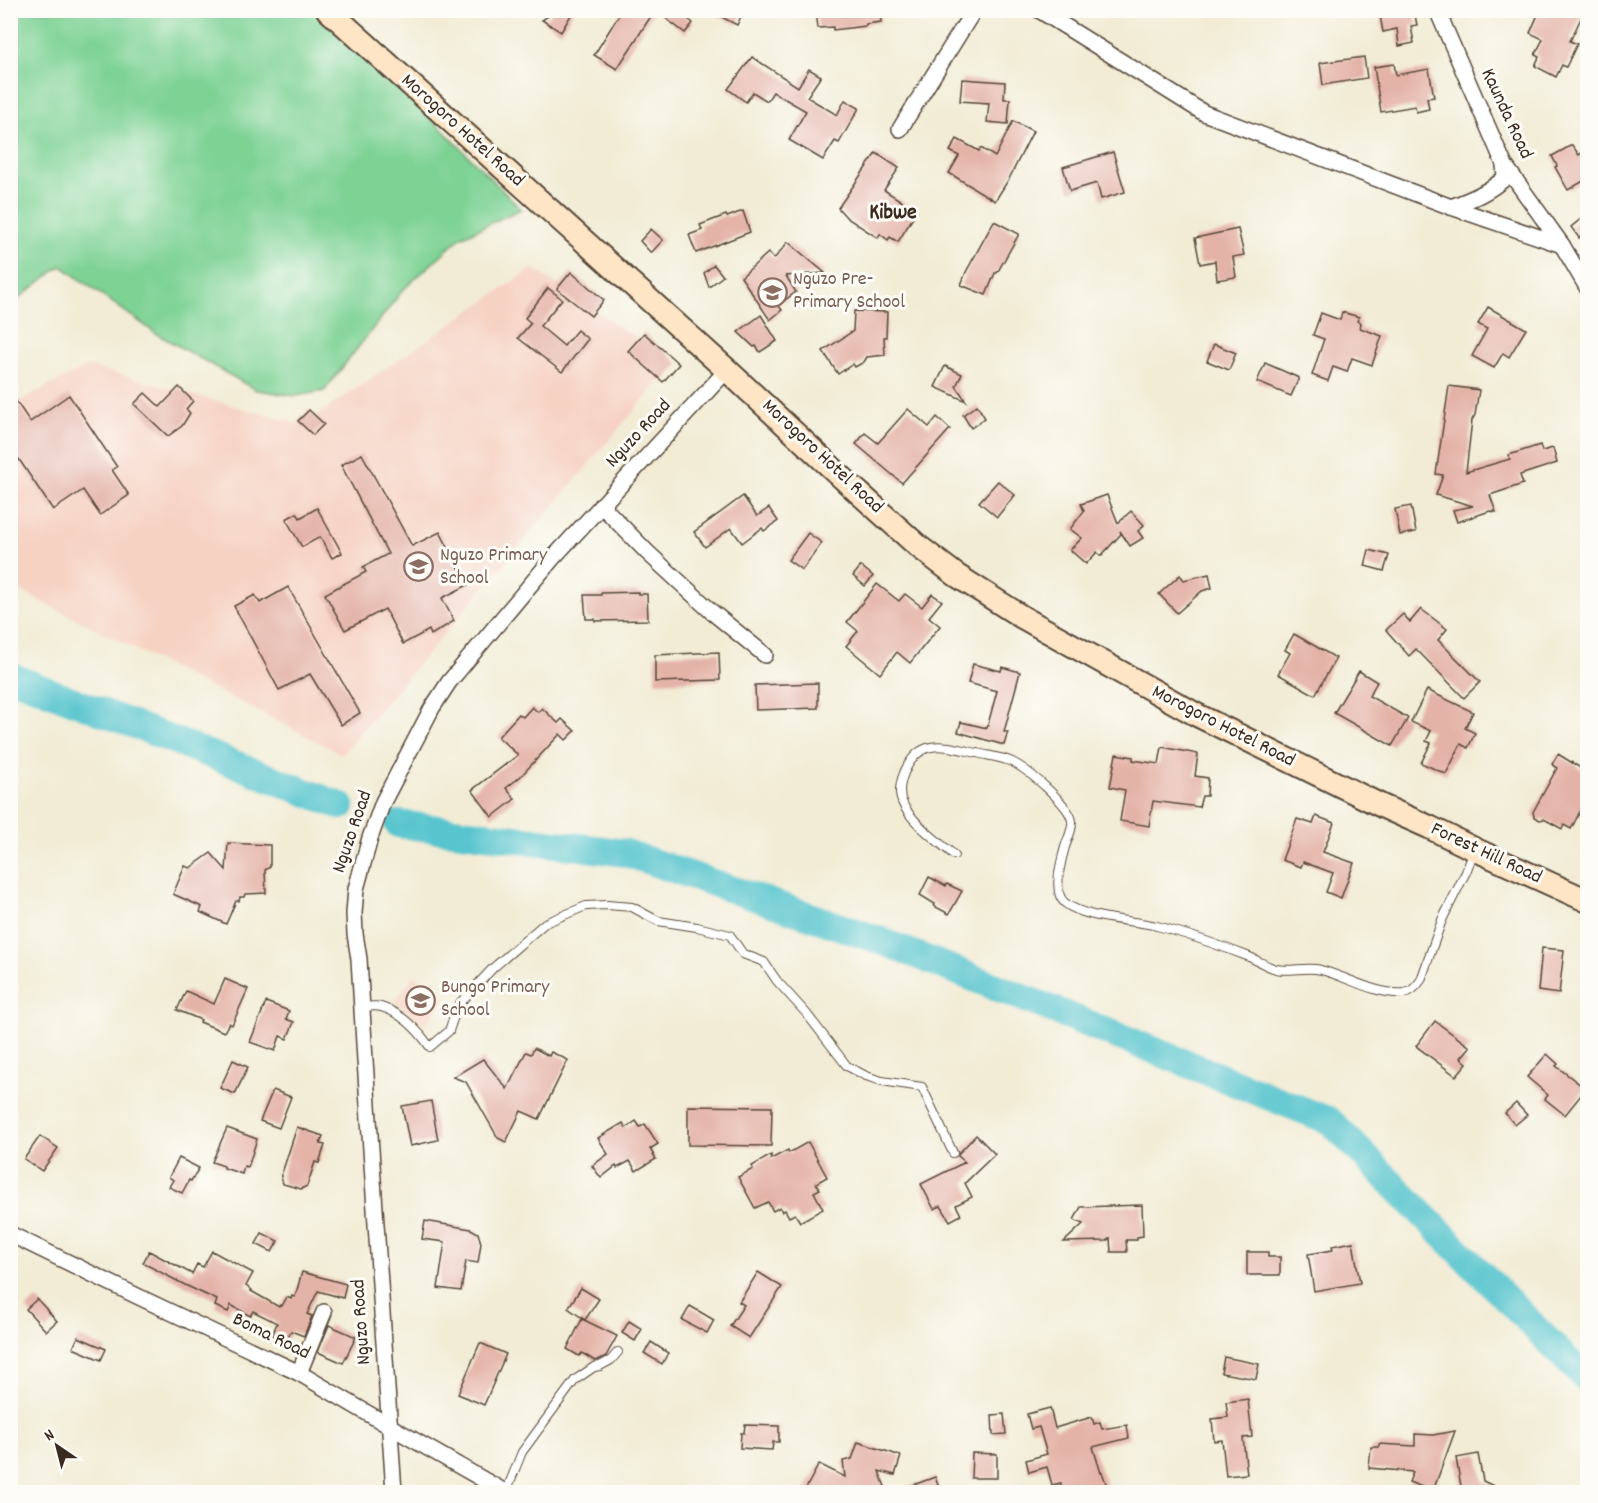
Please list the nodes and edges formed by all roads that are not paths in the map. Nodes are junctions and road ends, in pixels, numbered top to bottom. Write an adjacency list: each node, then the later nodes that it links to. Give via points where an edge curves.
1 (328, 10): 10 (street, Morogoro Hotel Road)
2 (974, 10): 5 (street)
3 (1437, 10): 6 (street, Kaunda Road)
4 (1039, 11): 7 (street, via 1204,113)
5 (900, 129)
6 (1504, 164): 7 (street, via 1505,178 1497,185); 8 (street, Kaunda Road)
7 (1450, 207): 8 (street)
8 (1562, 245): 9 (street, Kaunda Road)
9 (1587, 290)
10 (727, 370): 11 (street, Nguzo Road); 13 (street, Morogoro Hotel Road, via 918,546 956,575 1069,645 1197,715)
11 (601, 505): 12 (street, via 712,612); 17 (street, Nguzo Road, via 448,682 383,802 356,889 354,913)
12 (765, 655)
13 (1384, 807): 14 (street, Forest Hill Road)
14 (1474, 849): 15 (lane, via 1442,920 1421,980 1404,993 1373,988 1318,969 1279,969 1179,932 1074,909 1059,892 1060,869 1072,825 1070,814 1057,798 1009,761 934,746 912,760 902,780 901,797 908,812); 16 (street, Forest Hill Road)
15 (954, 855)
16 (1587, 901)
17 (362, 1005): 18 (lane, via 379,1006 398,1014 417,1029 430,1047 449,1030 461,1002 545,923 586,906 632,908 658,921 730,935 743,954 764,962 848,1066 882,1081 922,1087); 23 (street, Nguzo Road)
18 (953, 1153)
19 (12, 1236): 22 (street, Boma Road)
20 (324, 1312): 22 (street)
21 (618, 1352): 25 (lane, via 575,1380 522,1452)
22 (299, 1373): 23 (street, Boma Road)
23 (391, 1428): 24 (street, Nguzo Road); 25 (street, Boma Road)
24 (394, 1492)
25 (505, 1492)

